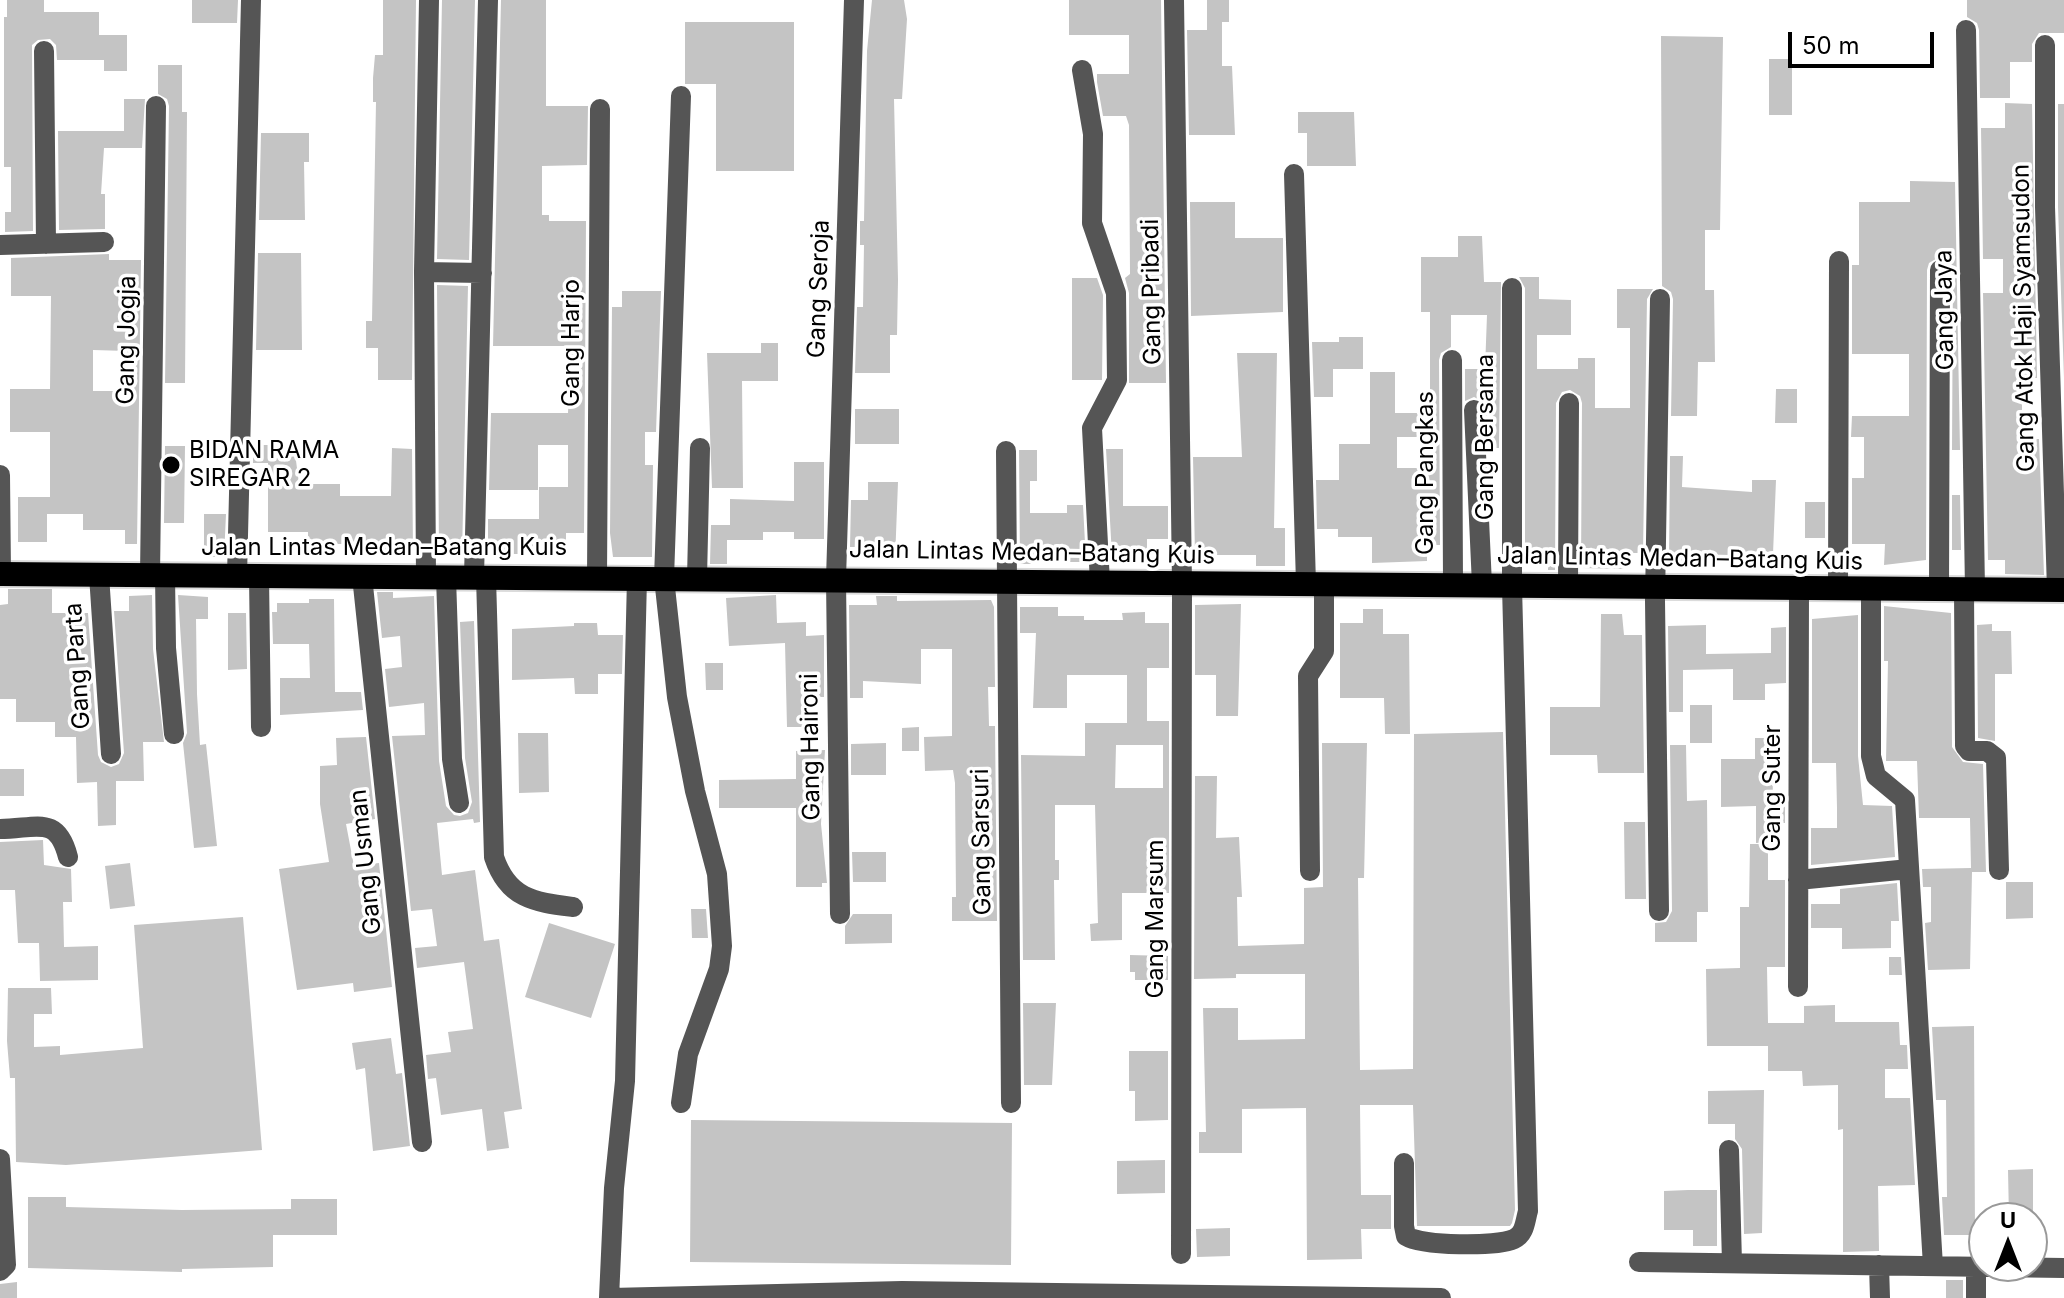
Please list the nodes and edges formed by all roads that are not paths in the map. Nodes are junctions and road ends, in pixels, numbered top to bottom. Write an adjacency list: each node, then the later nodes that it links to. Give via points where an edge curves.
1 (251, 0): 32 (street)
2 (429, 0): 19 (street)
3 (488, 0): 20 (street)
4 (854, 0): 40 (street, Gang Seroja)
5 (1174, 0): 43 (street, Gang Pribadi)
6 (1966, 30): 54 (street, Gang Jaya)
7 (2045, 45): 55 (street, Gang Atok Haji Syamsudon, via 2045,207)
8 (44, 51): 15 (street)
9 (1082, 70): 42 (street, via 1093,134 1092,223 1116,293 1117,380 1092,428)
10 (681, 96): 38 (street)
11 (156, 106): 31 (street, Gang Jogja)
12 (600, 109): 36 (street, Gang Harjo)
13 (1294, 174): 44 (street)
14 (104, 242): 15 (street)
15 (46, 244): 16 (street)
16 (0, 245)
17 (1839, 261): 51 (street)
18 (1940, 270): 53 (street)
19 (424, 272): 20 (street); 34 (street)
20 (482, 273): 35 (street)
21 (1512, 288): 47 (street, Gang Bersama)
22 (1660, 299): 49 (street)
23 (1452, 360): 45 (street, Gang Pangkas)
24 (1569, 403): 48 (street)
25 (1474, 410): 46 (street)
26 (700, 448): 39 (street)
27 (1006, 451): 41 (street, Gang Sarsuri)
28 (0, 475): 29 (street)
29 (0, 574): 30 (highway, Jalan Lintas Medan–Batang Kuis)
30 (99, 575): 31 (highway, Jalan Lintas Medan–Batang Kuis); 58 (street, Gang Parta)
31 (157, 575): 32 (highway, Jalan Lintas Medan–Batang Kuis); 57 (street, Gang Jogja)
32 (248, 576): 33 (highway, Jalan Lintas Medan–Batang Kuis); 56 (street)
33 (362, 576): 34 (highway, Jalan Lintas Medan–Batang Kuis); 72 (street, Gang Usman)
34 (436, 577): 35 (highway, Jalan Lintas Medan–Batang Kuis); 59 (street)
35 (480, 577): 36 (highway, Jalan Lintas Medan–Batang Kuis); 66 (street, via 494,857 501,878 515,891 536,902)
36 (597, 577): 37 (highway, Jalan Lintas Medan–Batang Kuis)
37 (637, 578): 38 (highway, Jalan Lintas Medan–Batang Kuis); 85 (street, via 625,1081)
38 (664, 578): 39 (highway, Jalan Lintas Medan–Batang Kuis); 70 (street, via 677,697 714,855 721,913 719,969 688,1054)
39 (697, 578): 40 (highway, Jalan Lintas Medan–Batang Kuis)
40 (836, 579): 41 (highway, Jalan Lintas Medan–Batang Kuis); 68 (street, Gang Haironi)
41 (1006, 580): 42 (highway, Jalan Lintas Medan–Batang Kuis); 71 (street, Gang Sarsuri)
42 (1100, 583): 43 (highway, Jalan Lintas Medan–Batang Kuis)
43 (1182, 583): 44 (highway, Jalan Lintas Medan–Batang Kuis); 76 (street, Gang Marsum)
44 (1315, 584): 45 (highway, Jalan Lintas Medan–Batang Kuis); 64 (street, via 1324,651 1308,676)
45 (1453, 585): 46 (highway, Jalan Lintas Medan–Batang Kuis)
46 (1482, 585): 47 (highway, Jalan Lintas Medan–Batang Kuis)
47 (1512, 586): 48 (highway, Jalan Lintas Medan–Batang Kuis); 75 (street, Gang Bersama, via 1528,1196 1523,1230 1514,1239 1416,1242 1406,1236 1404,1226)
48 (1568, 586): 49 (highway, Jalan Lintas Medan–Batang Kuis)
49 (1656, 588): 50 (highway, Jalan Lintas Medan–Batang Kuis); 67 (street)
50 (1799, 589): 51 (highway, Jalan Lintas Medan–Batang Kuis); 65 (street, Gang Suter)
51 (1838, 589): 52 (highway, Jalan Lintas Medan–Batang Kuis)
52 (1871, 589): 53 (highway, Jalan Lintas Medan–Batang Kuis); 62 (street, via 1872,768 1905,800)
53 (1939, 589): 54 (highway, Jalan Lintas Medan–Batang Kuis)
54 (1970, 590): 55 (highway, Jalan Lintas Medan–Batang Kuis); 63 (street, Gang Jaya, via 1965,746 1996,758)
55 (2060, 590)
56 (261, 727)
57 (174, 734)
58 (111, 754)
59 (459, 803)
60 (0, 829): 61 (street, via 51,826 63,835)
61 (68, 857)
62 (1909, 869): 65 (street); 80 (street)
63 (1999, 870)
64 (1310, 871)
65 (1798, 880): 69 (street, Gang Suter)
66 (573, 907)
67 (1659, 911)
68 (840, 914)
69 (1798, 987)
70 (681, 1103)
71 (1011, 1103)
72 (422, 1142)
73 (1729, 1150): 78 (street)
74 (0, 1159): 82 (street, via 6,1265)
75 (1404, 1163)
76 (1181, 1254)
77 (1639, 1262): 78 (street)
78 (1732, 1263): 79 (street)
79 (1879, 1265): 80 (street); 87 (street)
80 (1933, 1266): 81 (street)
81 (1968, 1268)
82 (0, 1271)
83 (902, 1295): 84 (street); 86 (street)
84 (636, 1297): 85 (street)
85 (610, 1298)
86 (1441, 1298)
87 (1880, 1298)

